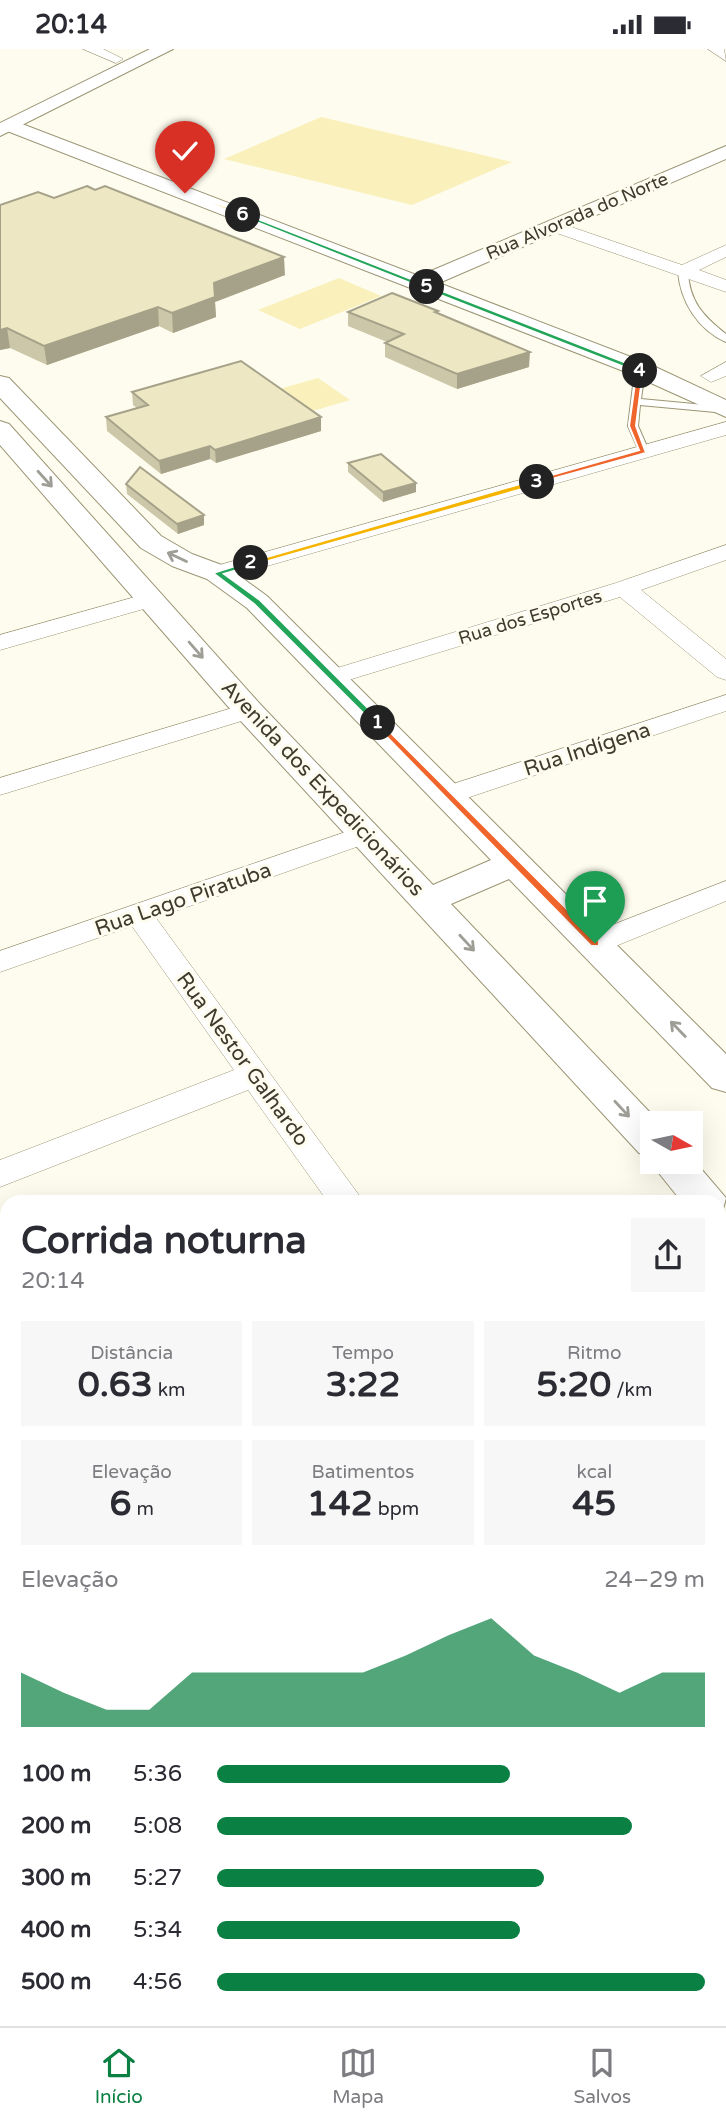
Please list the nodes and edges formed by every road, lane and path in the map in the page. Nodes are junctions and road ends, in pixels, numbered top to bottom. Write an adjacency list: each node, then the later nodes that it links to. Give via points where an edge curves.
1 (90, 49): 6 (street)
2 (136, 49): 6 (main road)
3 (164, 49): 7 (main road)
4 (715, 49): 5 (street)
5 (726, 57)
6 (116, 59): 7 (main road)
7 (7, 123): 12 (main road)
8 (726, 152): 9 (main road, Rua Alvorada do Norte)
9 (554, 226): 11 (street); 12 (main road, Rua Alvorada do Norte)
10 (726, 250): 11 (street)
11 (683, 271): 13 (street); 14 (lane, via 683,293 693,310)
12 (423, 282): 15 (main road)
13 (726, 286)
14 (726, 339)
15 (643, 366): 16 (main road); 18 (lane); 19 (main road)
16 (721, 375)
17 (0, 384): 24 (main road, one-way to 17, via 151,542)
18 (635, 402): 19 (lane); 22 (lane, via 633,426)
19 (726, 409)
20 (726, 428): 22 (street)
21 (0, 429): 26 (main road, Avenida dos Expedicionários, one-way to 26)
22 (644, 451): 24 (street)
23 (726, 552): 25 (street, Rua dos Esportes)
24 (217, 573): 29 (main road, via 257,602)
25 (624, 588): 28 (street); 29 (street, Rua dos Esportes)
26 (153, 599): 27 (street); 31 (main road, Avenida dos Expedicionários, one-way to 31)
27 (0, 643)
28 (726, 672)
29 (333, 677): 33 (main road)
30 (726, 703): 33 (street, Rua Indígena)
31 (249, 711): 32 (street); 34 (main road, Avenida dos Expedicionários)
32 (0, 787)
33 (448, 795): 35 (main road)
34 (366, 834): 37 (main road, Avenida dos Expedicionários); 38 (street, Rua Lago Piratuba)
35 (515, 863): 37 (main road); 39 (main road)
36 (726, 890): 39 (street)
37 (428, 901): 43 (main road, Avenida dos Expedicionários, one-way to 43)
38 (139, 915): 40 (street, Rua Lago Piratuba); 41 (street, Rua Nestor Galhardo)
39 (595, 943): 42 (main road, one-way to 39)
40 (0, 962)
41 (254, 1075): 44 (street); 46 (street, Rua Nestor Galhardo)
42 (726, 1078)
43 (640, 1128)
44 (0, 1174)
45 (682, 1174): 47 (main road)
46 (342, 1195)
47 (701, 1195)

